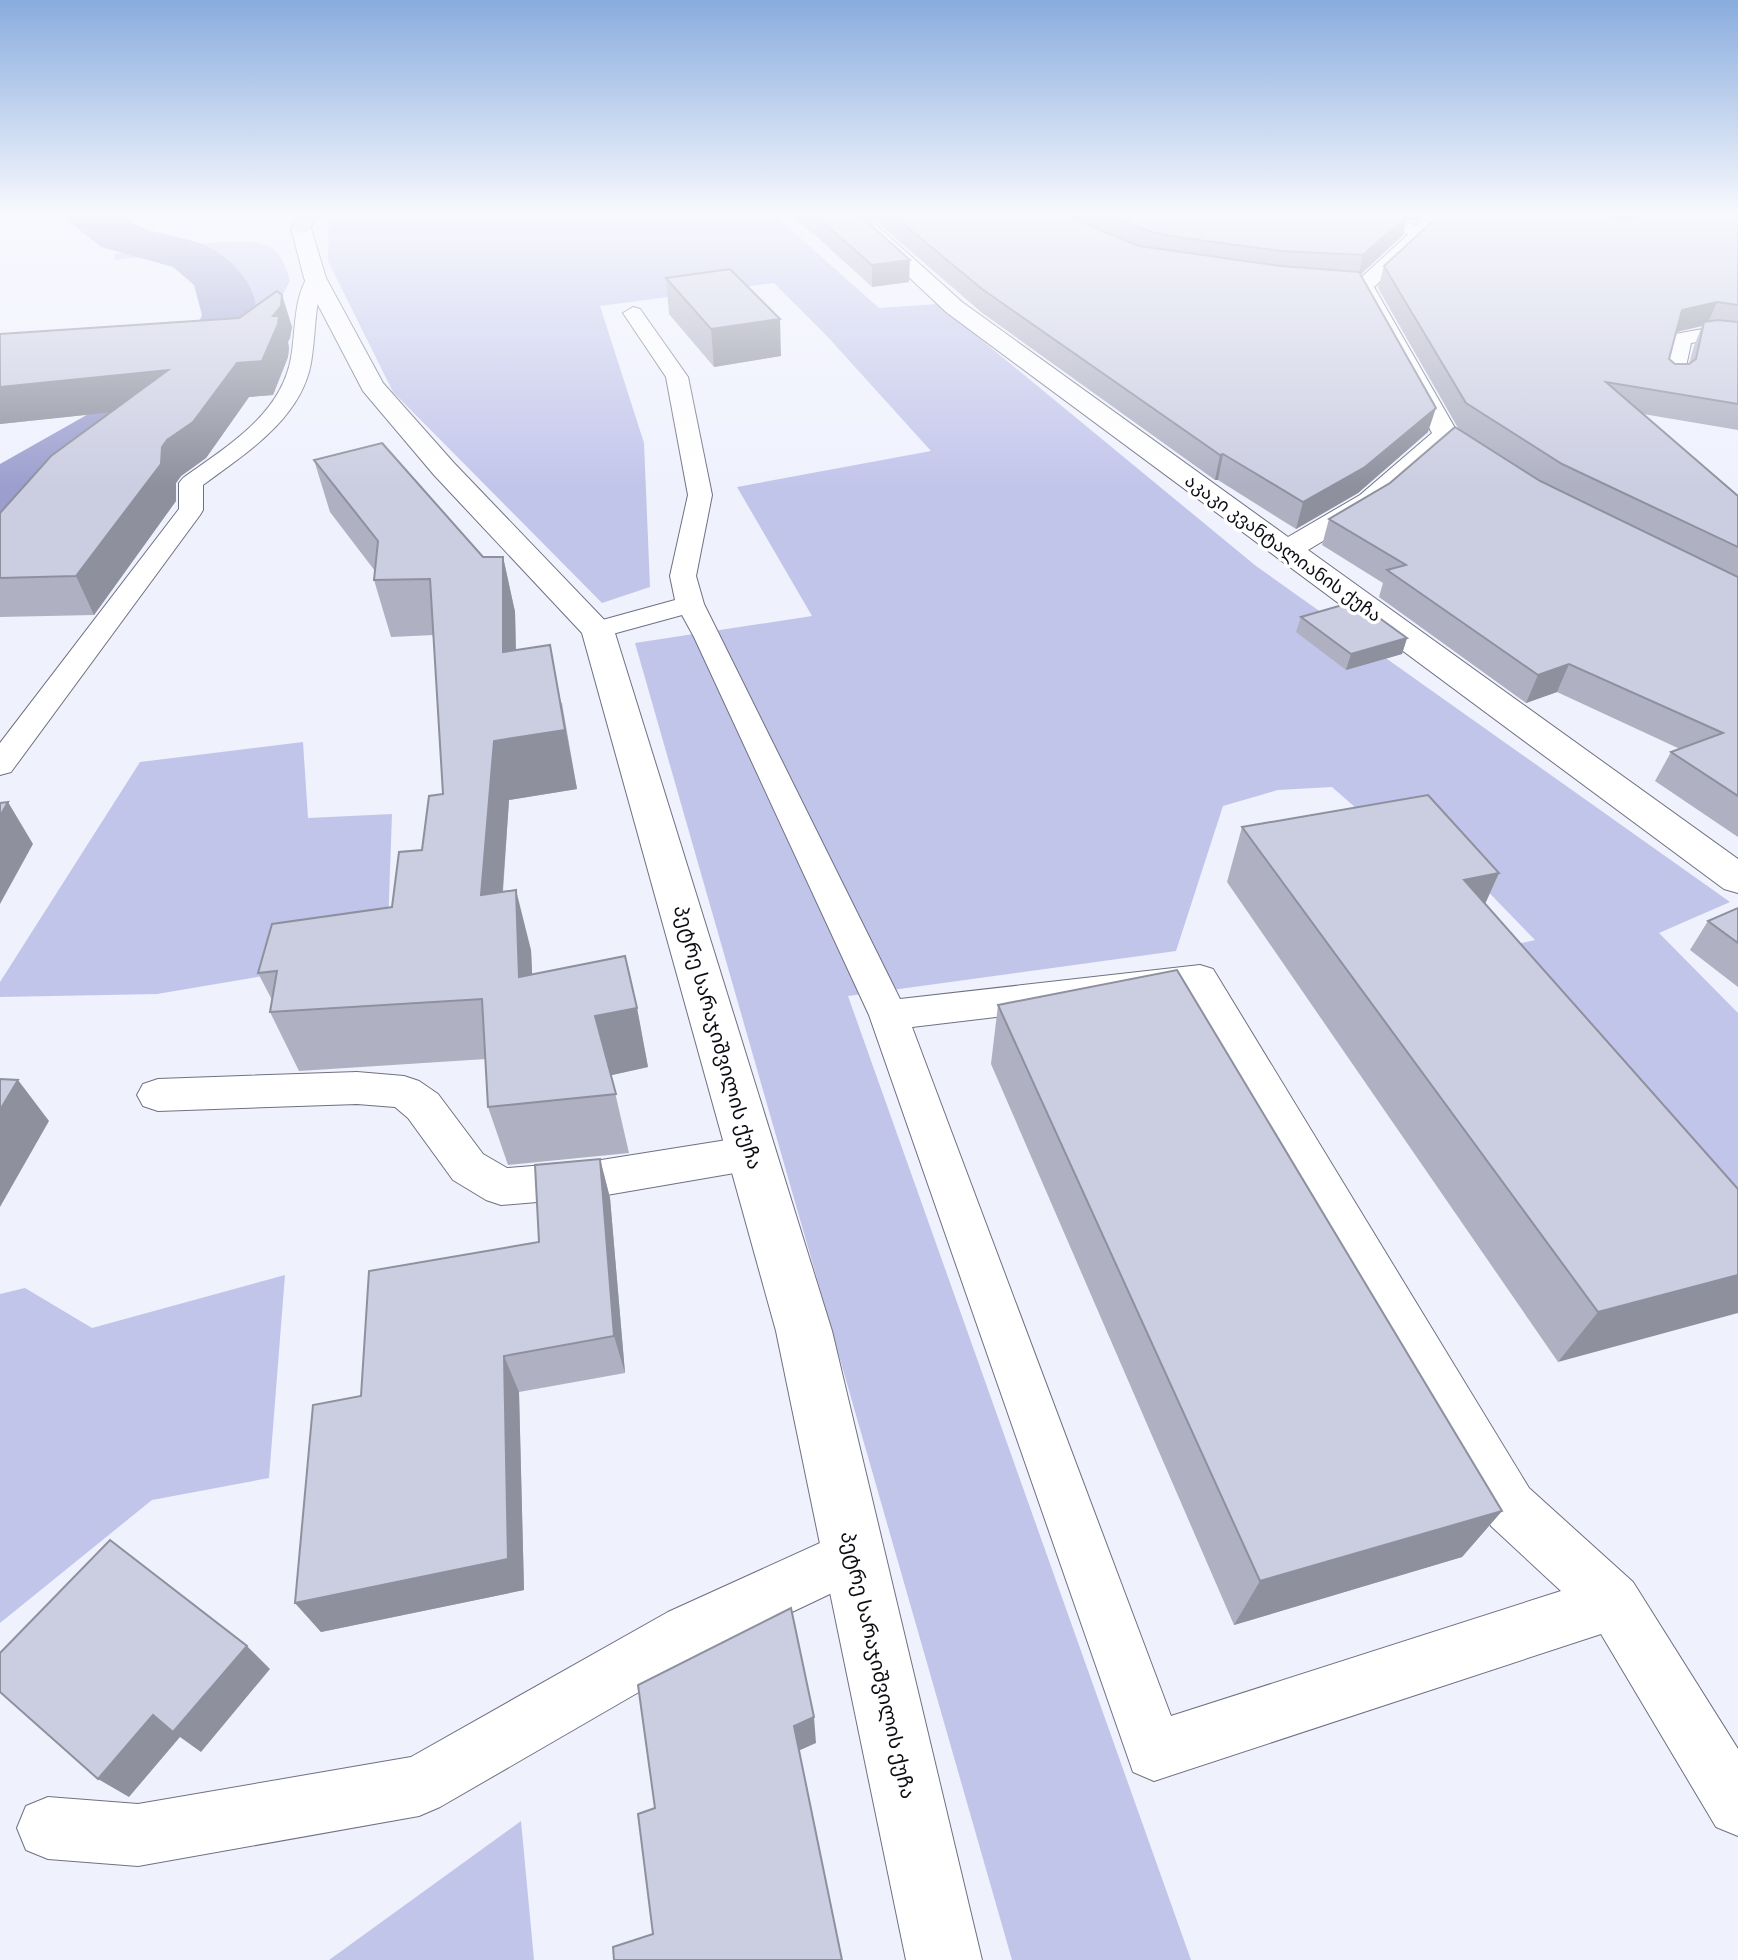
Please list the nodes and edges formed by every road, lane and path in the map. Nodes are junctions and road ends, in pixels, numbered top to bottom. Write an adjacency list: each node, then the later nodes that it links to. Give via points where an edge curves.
1 (306, 303): 11 (lane, via 298,377 282,406 191,483 191,510)
2 (328, 303): 10 (street, პეტრე სარაჯიშვილის ქუჩა, via 372,386)
3 (950, 303): 8 (street, აკაკი კვანტალიანის ქუჩა)
4 (1368, 303): 8 (street, via 1458,443)
5 (633, 313): 9 (lane, via 677,377 680,391 700,495 683,576)
6 (1738, 338): 7 (lane, via 1682,338)
7 (1672, 381)
8 (1285, 551): 12 (street, აკაკი კვანტალიანის ქუჩა)
9 (690, 604): 10 (lane); 13 (lane)
10 (598, 630): 15 (street, პეტრე სარაჯიშვილის ქუჩა)
11 (0, 765)
12 (1738, 879)
13 (888, 1015): 17 (lane, via 1200,979 1510,1507); 17 (lane, via 1154,1751)
14 (158, 1095): 15 (lane, via 357,1088 404,1092 423,1106 468,1167 501,1187 595,1179)
15 (752, 1153): 16 (street, პეტრე სარაჯიშვილის ქუჩა, via 804,1331)
16 (853, 1555): 19 (lane, via 688,1632 419,1786 138,1835); 20 (street, პეტრე სარაჯიშვილის ქუჩა)
17 (1613, 1602): 18 (lane)
18 (1738, 1805)
19 (48, 1828)
20 (944, 1960)

